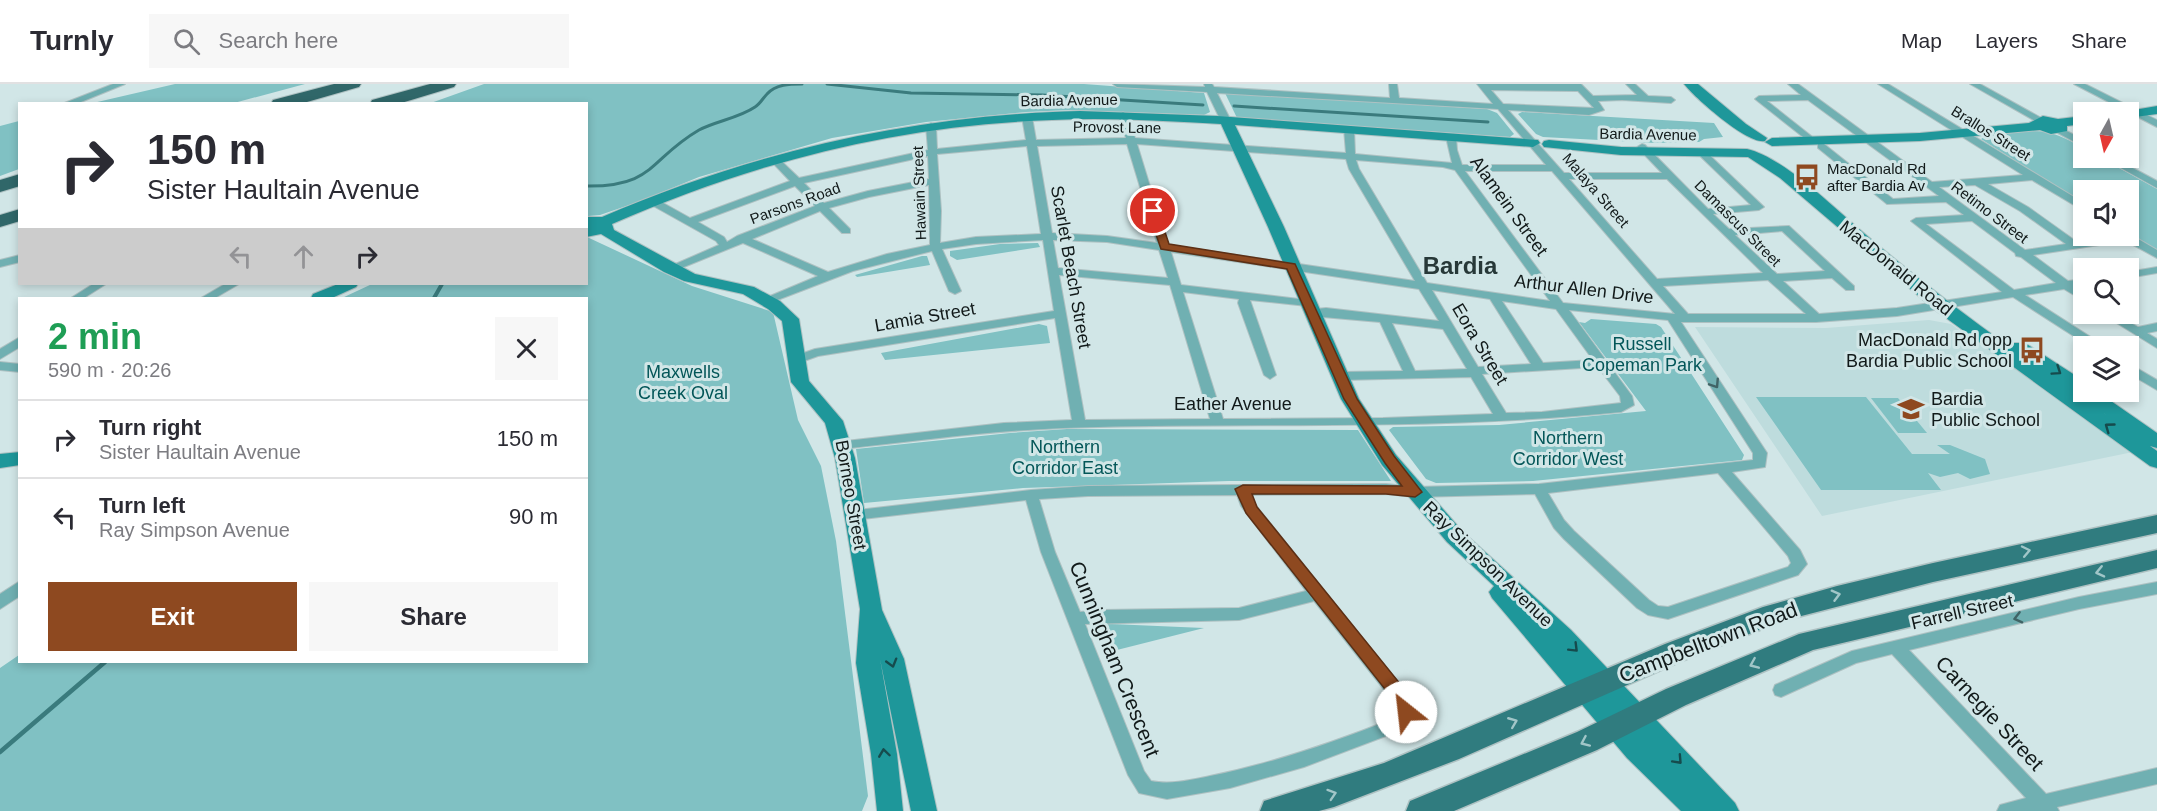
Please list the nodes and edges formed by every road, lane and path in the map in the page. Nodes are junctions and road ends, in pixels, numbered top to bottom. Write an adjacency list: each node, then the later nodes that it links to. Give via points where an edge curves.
1 (122, 84): 23 (street)
2 (352, 84): 24 (highway)
3 (448, 84): 25 (highway)
4 (1118, 84): 16 (street)
5 (1303, 84): 17 (street)
6 (1393, 84): 21 (street)
7 (1630, 84): 20 (street)
8 (1678, 84): 44 (street, via 1728,127)
9 (1690, 84): 50 (street, MacDonald Road, via 1741,127)
10 (1793, 84): 18 (street, Retimo Street)
11 (1882, 84): 40 (street, Brallos Street)
12 (1974, 84): 34 (street)
13 (2078, 84): 26 (street)
14 (1483, 86): 15 (street); 27 (street, Malaya Street)
15 (1578, 86): 19 (street)
16 (1210, 87): 17 (street); 33 (street, Ray Simpson Avenue)
17 (1306, 94): 21 (street)
18 (1809, 97): 45 (street, Retimo Street); 48 (street, via 1759,99)
19 (1591, 99): 20 (street); 27 (street, via 1599,108 1597,111)
20 (1646, 99): 22 (street)
21 (1395, 100): 27 (street)
22 (1671, 100)
23 (72, 102)
24 (286, 102)
25 (385, 102)
26 (2110, 102)
27 (1502, 107): 47 (street, Malaya Street)
28 (2157, 110): 29 (street)
29 (2139, 113)
30 (1123, 115): 31 (street, Bardia Avenue); 33 (street, Bardia Avenue); 43 (street)
31 (1027, 117): 37 (street, Bardia Avenue); 46 (street, Scarlet Beach Street)
32 (2139, 117): 36 (street)
33 (1226, 121): 39 (street, Bardia Avenue); 51 (street, Ray Simpson Avenue)
34 (2040, 123): 38 (street); 40 (street)
35 (2073, 123): 38 (street)
36 (2157, 124)
37 (931, 126): 53 (street, Hawain Street); 57 (street, Bardia Avenue)
38 (2058, 127): 42 (street)
39 (1349, 129): 41 (street, Bardia Avenue); 56 (street, Eora Street)
40 (1966, 135): 45 (street); 62 (street, Brallos Street)
41 (1451, 137): 47 (street, Bardia Avenue); 58 (street, Alamein Street)
42 (2073, 137)
43 (1131, 141): 46 (street, Provost Lane); 51 (street, Provost Lane); 91 (street)
44 (1736, 141): 50 (street, Bardia Avenue); 52 (street, Bardia Avenue, via 1706,147); 55 (street, MacDonald Road)
45 (1868, 141): 48 (street); 67 (street, Retimo Street)
46 (1032, 142): 53 (street, Provost Lane); 84 (street, Scarlet Beach Street)
47 (1533, 143): 49 (street, Bardia Avenue); 60 (street, Malaya Street)
48 (1816, 143): 50 (street); 70 (street, via 1891,202)
49 (1549, 144): 52 (street, Bardia Avenue)
50 (1773, 145): 55 (street, Bardia Avenue, via 1770,156); 122 (street, MacDonald Road, via 1788,166)
51 (1237, 147): 56 (street, Provost Lane); 96 (street, Ray Simpson Avenue)
52 (1644, 149): 54 (street, Bardia Avenue); 61 (street, Damascus Street)
53 (933, 152): 64 (street, Hawain Street); 65 (street, Provost Lane)
54 (1701, 152): 55 (street, Bardia Avenue); 74 (street, via 1759,207)
55 (1751, 154): 122 (street, MacDonald Road, via 1785,175)
56 (1350, 156): 58 (street, Provost Lane); 110 (street, Eora Street)
57 (774, 159): 65 (street); 71 (street, Bardia Avenue)
58 (1458, 168): 60 (street, Provost Lane); 123 (street, Alamein Street)
59 (2126, 168): 68 (street)
60 (1558, 172): 61 (street, Provost Lane); 104 (street, Malaya Street)
61 (1670, 176): 74 (street, Damascus Street)
62 (2035, 177): 66 (street); 72 (street, Brallos Street)
63 (18, 181): 69 (highway)
64 (934, 181): 73 (street, Parsons Road); 88 (street, Hawain Street)
65 (796, 182): 73 (street); 79 (street, Provost Lane)
66 (1978, 182): 67 (street); 86 (street)
67 (1929, 185): 70 (street, Retimo Street)
68 (2157, 185)
69 (0, 186)
70 (1946, 199): 76 (street, Retimo Street)
71 (652, 201): 79 (street); 80 (street, Bardia Avenue)
72 (2073, 201)
73 (821, 207): 81 (street); 85 (street, Parsons Road)
74 (1705, 212): 83 (street, Damascus Street)
75 (18, 216): 77 (highway)
76 (1972, 218): 92 (street, Retimo Street); 115 (street, via 1916,221)
77 (0, 221)
78 (588, 222): 80 (street)
79 (689, 222): 90 (street, via 720,239)
80 (603, 224): 82 (street, Bardia Avenue); 97 (street, Borneo Street, via 608,233)
81 (846, 231)
82 (588, 232)
83 (1726, 232): 101 (street, via 1785,228); 103 (street, Damascus Street)
84 (1047, 235): 88 (street, Arthur Allen Drive); 91 (street, Arthur Allen Drive); 99 (street, Scarlet Beach Street)
85 (741, 238): 90 (street, Parsons Road); 102 (street)
86 (2073, 244)
87 (2139, 244): 93 (street)
88 (935, 245): 102 (street, Arthur Allen Drive, via 874,259); 113 (street, Hawain Street)
89 (2073, 245): 92 (street)
90 (725, 246): 97 (street, Parsons Road)
91 (1165, 247): 96 (street, Arthur Allen Drive); 109 (street)
92 (2020, 254): 111 (street, Retimo Street)
93 (2157, 255)
94 (18, 259): 95 (street)
95 (0, 264)
96 (1292, 267): 110 (street, Arthur Allen Drive); 124 (street, Ray Simpson Avenue)
97 (670, 269): 121 (street, Borneo Street, via 699,280 748,290)
98 (2157, 270): 100 (street)
99 (1054, 272): 109 (street); 125 (street, Scarlet Beach Street)
100 (2139, 273)
101 (1835, 274): 103 (street); 112 (street)
102 (827, 276): 121 (street, Arthur Allen Drive)
103 (1772, 277): 104 (street); 127 (street, Damascus Street)
104 (1654, 283): 126 (street, Malaya Street)
105 (2073, 284): 111 (street, Arthur Allen Drive)
106 (98, 285): 118 (street)
107 (231, 285): 119 (street)
108 (348, 285): 120 (street)
109 (1177, 285): 116 (street); 154 (street)
110 (1424, 285): 117 (street, Arthur Allen Drive); 130 (street, Eora Street)
111 (2064, 285): 114 (street, Retimo Street); 115 (street, Arthur Allen Drive)
112 (1850, 288)
113 (955, 291)
114 (2073, 291)
115 (2014, 294): 122 (street, Arthur Allen Drive); 133 (street)
116 (1245, 296): 124 (street); 144 (street, via 1244,303)
117 (1495, 296): 123 (street, Arthur Allen Drive); 140 (street)
118 (79, 297)
119 (209, 297)
120 (321, 297)
121 (767, 301): 137 (street, Borneo Street, via 790,319)
122 (1948, 305): 127 (street, Arthur Allen Drive); 147 (street, MacDonald Road, one-way to 147); 159 (street, MacDonald Road, one-way to 122)
123 (1560, 306): 126 (street, Arthur Allen Drive); 138 (street, Alamein Street)
124 (1309, 307): 128 (street); 146 (street, Ray Simpson Avenue)
125 (1061, 314): 137 (street, Lamia Street, via 815,353); 153 (street, Scarlet Beach Street)
126 (1679, 317): 127 (street, Arthur Allen Drive); 160 (street, Malaya Street, one-way to 160, via 1761,453 1760,464)
127 (1816, 318)
128 (1386, 320): 130 (street); 143 (street)
129 (2124, 324): 132 (street)
130 (1449, 326): 142 (street, Eora Street)
131 (2157, 327): 132 (street)
132 (2136, 331): 135 (street)
133 (2080, 336)
134 (18, 342): 136 (street)
135 (2157, 344)
136 (0, 355)
137 (796, 360): 156 (street, Borneo Street, via 800,382 834,421)
138 (1601, 363): 140 (street); 150 (street, Alamein Street, via 1628,399)
139 (0, 366): 141 (street)
140 (1539, 367): 142 (street)
141 (18, 368)
142 (1477, 372): 143 (street); 151 (street, Eora Street)
143 (1411, 374): 146 (street)
144 (1270, 375)
145 (2139, 375): 148 (street)
146 (1341, 376): 152 (street, Ray Simpson Avenue)
147 (2073, 383)
148 (2155, 387)
149 (2101, 402): 155 (street, MacDonald Road)
150 (1624, 407): 151 (street, Eather Avenue)
151 (1502, 418): 152 (street, Eather Avenue)
152 (1364, 422): 154 (street, Eather Avenue); 163 (street, Ray Simpson Avenue)
153 (1079, 423): 154 (street, Eather Avenue); 156 (street, Eather Avenue)
154 (1218, 423)
155 (2157, 442)
156 (842, 445): 165 (street, Borneo Street)
157 (18, 458): 158 (street)
158 (0, 461)
159 (2157, 461)
160 (1722, 469): 162 (street); 162 (street, via 1795,554 1799,564 1793,571 1668,613 1643,604 1577,543 1559,524)
161 (1243, 489): 163 (street); 164 (street); 170 (street, Cunningham Crescent, via 1251,509)
162 (1539, 489): 163 (street)
163 (1415, 492): 175 (street, Ray Simpson Avenue, via 1542,643)
164 (1031, 495): 165 (street); 173 (street, Cunningham Crescent)
165 (854, 515): 172 (street, Borneo Street)
166 (2157, 524): 175 (main road, Campbelltown Road, one-way to 166, via 1732,628 1832,596)
167 (2157, 559): 177 (main road, Campbelltown Road, one-way to 177, via 1808,641)
168 (2157, 588): 174 (street, Farrell Street, one-way to 174)
169 (18, 589): 171 (street)
170 (1318, 594): 173 (street, via 1239,614); 173 (street, Cunningham Crescent, via 1404,700 1405,719 1309,759 1247,777 1176,790 1152,790 1141,782)
171 (0, 603)
172 (871, 609): 180 (street, Borneo Street, one-way to 172, via 868,663); 181 (street, Borneo Street, one-way to 181, via 892,659)
173 (1074, 619)
174 (1896, 647): 176 (street, Farrell Street, via 1852,657); 179 (street, Carnegie Street)
175 (1596, 687): 177 (street, Ray Simpson Avenue); 182 (main road, Campbelltown Road, one-way to 175, via 1348,789)
176 (1781, 690)
177 (1627, 722): 183 (main road, Campbelltown Road, one-way to 183); 184 (street, via 1636,750); 185 (street, one-way to 185)
178 (2157, 776): 179 (street)
179 (2047, 807): 186 (street)
180 (890, 811)
181 (924, 811)
182 (1275, 811)
183 (1421, 811)
184 (1699, 811)
185 (1726, 811)
186 (2006, 811)

